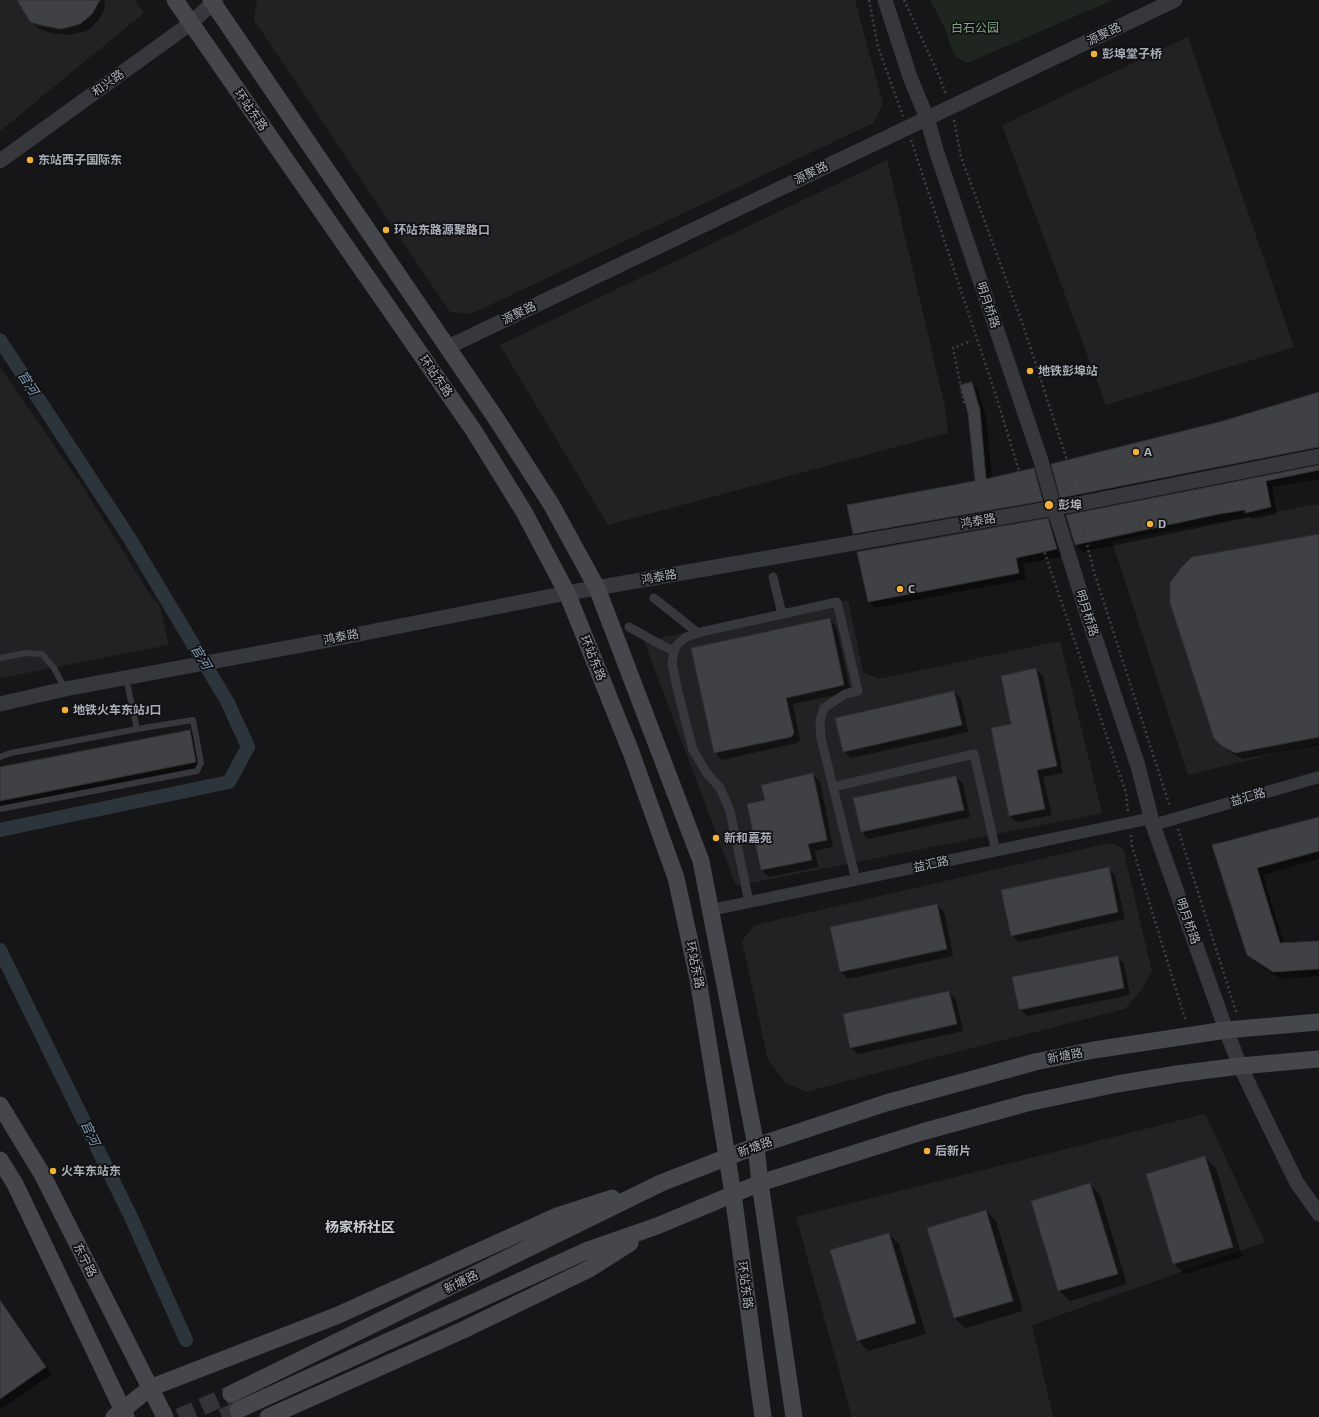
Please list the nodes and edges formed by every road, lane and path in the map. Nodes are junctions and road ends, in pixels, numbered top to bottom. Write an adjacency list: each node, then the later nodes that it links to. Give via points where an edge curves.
1 (175, 0): 5 (main road, 环站东路)
2 (886, 0): 6 (street, 明月桥路, via 910,76)
3 (1175, 0): 6 (street, 源聚路)
4 (213, 1): 5 (street, 和兴路); 9 (main road)
5 (191, 23): 7 (street, 和兴路); 19 (main road, 环站东路, via 474,431 524,512)
6 (928, 118): 9 (street, 源聚路); 12 (street, 明月桥路, via 937,153 1041,461)
7 (0, 161)
8 (971, 341): 10 (path, via 953,348)
9 (448, 347): 16 (main road, via 551,504)
10 (964, 403)
11 (1319, 456): 12 (street, 鸿泰路)
12 (1054, 508): 16 (street, 鸿泰路); 34 (street, 明月桥路, via 1138,766)
13 (1162, 521): 14 (path)
14 (1140, 526)
15 (773, 577): 21 (street)
16 (597, 588): 19 (street, 鸿泰路); 38 (main road, via 701,861)
17 (910, 588): 18 (path)
18 (885, 592)
19 (567, 593): 26 (street, 鸿泰路); 45 (main road, 环站东路, via 631,752 676,878 698,979)
20 (654, 598): 23 (street)
21 (782, 614): 23 (street); 32 (street, via 837,602 858,691 845,694 824,708 820,720 821,738)
22 (629, 627): 24 (street)
23 (698, 633): 24 (street, via 686,637)
24 (674, 650): 37 (street, via 672,663 694,750 706,772 720,788 730,811)
25 (0, 658): 27 (lane, via 26,652 42,654 54,668)
26 (126, 678): 27 (street, 鸿泰路); 29 (lane)
27 (65, 689): 28 (street, 鸿泰路)
28 (0, 704)
29 (137, 729): 30 (lane); 33 (lane, via 193,720 201,763 197,771)
30 (0, 757)
31 (1319, 777): 34 (street, 益汇路)
32 (833, 787): 35 (street, via 974,754); 36 (street)
33 (0, 809)
34 (1153, 822): 35 (street, 益汇路); 40 (street, 明月桥路)
35 (996, 851): 36 (street, 益汇路)
36 (856, 880): 37 (street, 益汇路)
37 (749, 902): 38 (street, 益汇路)
38 (711, 910): 44 (main road)
39 (1319, 1022): 40 (main road, 新塘路)
40 (1226, 1030): 42 (street, 明月桥路); 44 (main road, 新塘路, via 1094,1050 1035,1062 886,1103)
41 (1319, 1059): 42 (main road, 新塘路)
42 (1240, 1066): 48 (main road, 新塘路, via 1117,1084 1027,1103 922,1132); 50 (street, 明月桥路, via 1297,1183)
43 (0, 1105): 52 (main road, 东宁路, via 42,1174)
44 (756, 1146): 45 (main road, 新塘路); 48 (main road)
45 (727, 1158): 47 (main road, 新塘路); 49 (main road, 环站东路)
46 (0, 1160): 55 (main road)
47 (660, 1183): 52 (main road, via 557,1216 336,1316); 53 (main road, 新塘路)
48 (760, 1183): 49 (main road, 新塘路); 60 (main road)
49 (733, 1194): 51 (main road, 新塘路); 59 (main road, 环站东路)
50 (1319, 1214)
51 (658, 1226): 54 (main road, 新塘路, via 588,1250); 58 (main road, via 589,1269 461,1331)
52 (150, 1388): 55 (main road); 57 (main road, 东宁路)
53 (231, 1394)
54 (238, 1410)
55 (121, 1415): 56 (street)
56 (105, 1417)
57 (165, 1417)
58 (268, 1417)
59 (763, 1417)
60 (794, 1417)

